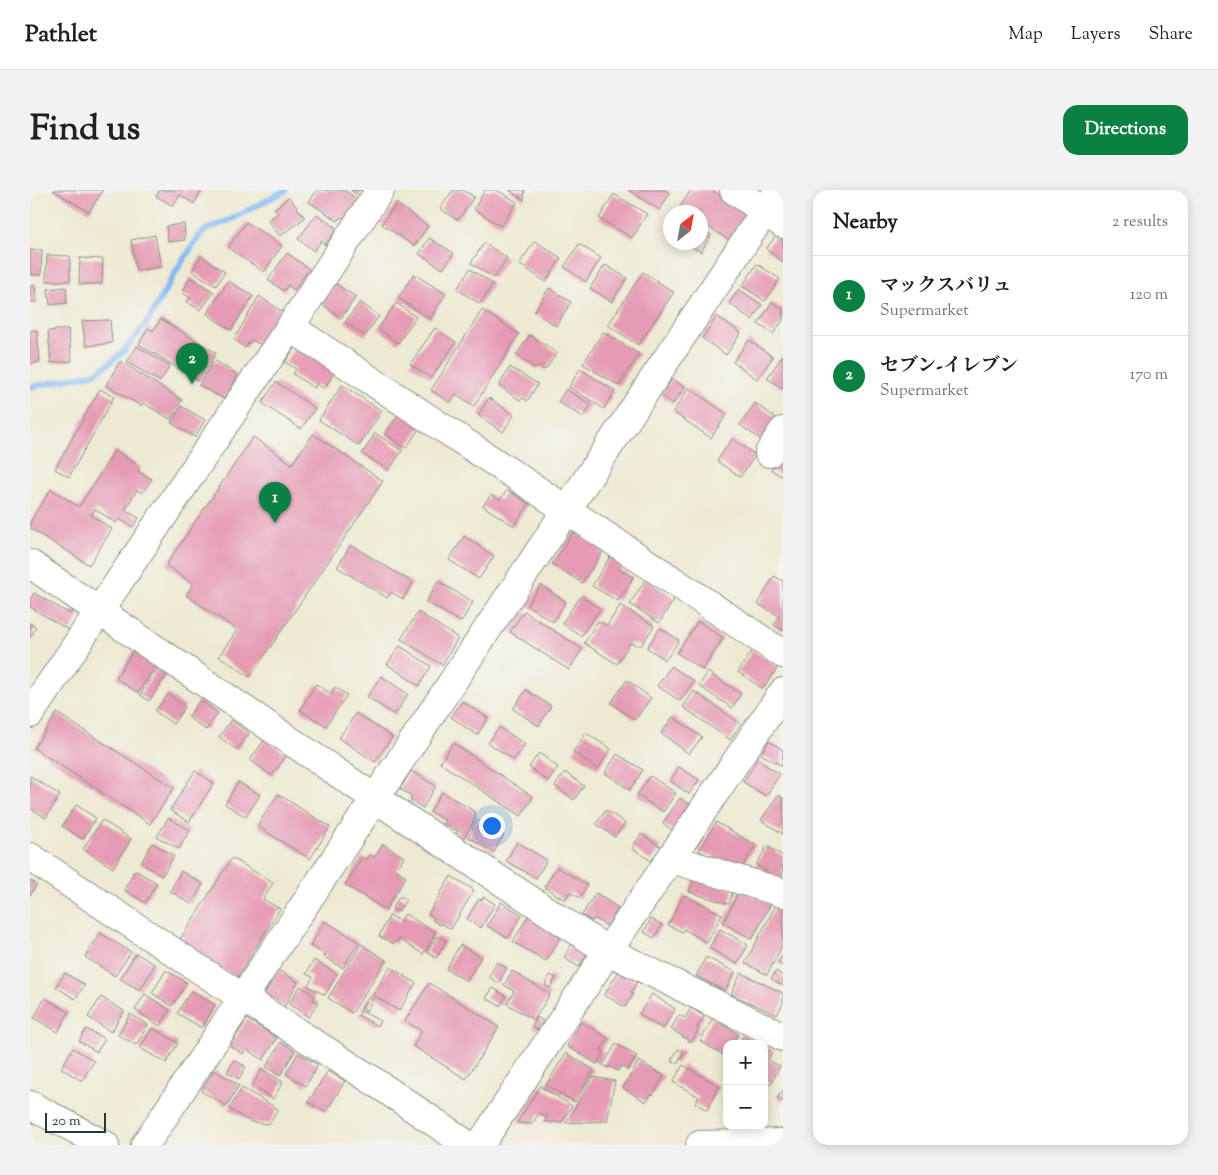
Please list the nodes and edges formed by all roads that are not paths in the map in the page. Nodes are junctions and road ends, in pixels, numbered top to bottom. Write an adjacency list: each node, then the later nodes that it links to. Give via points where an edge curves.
1 (380, 190): 4 (street)
2 (734, 190): 3 (street)
3 (775, 208): 5 (street)
4 (290, 328): 5 (street); 7 (street)
5 (568, 510): 8 (street); 11 (street)
6 (30, 564): 7 (street)
7 (99, 610): 10 (street); 11 (street)
8 (783, 654)
9 (783, 692): 13 (street)
10 (30, 714)
11 (376, 799): 15 (street); 16 (street)
12 (30, 857): 16 (street)
13 (672, 857): 14 (street); 15 (street)
14 (783, 893)
15 (608, 951): 17 (street); 23 (street)
16 (243, 998): 21 (street); 22 (street)
17 (783, 1037)
18 (30, 1105): 20 (street)
19 (783, 1143): 24 (street)
20 (105, 1145)
21 (145, 1145)
22 (468, 1145)
23 (480, 1145)
24 (700, 1145)

